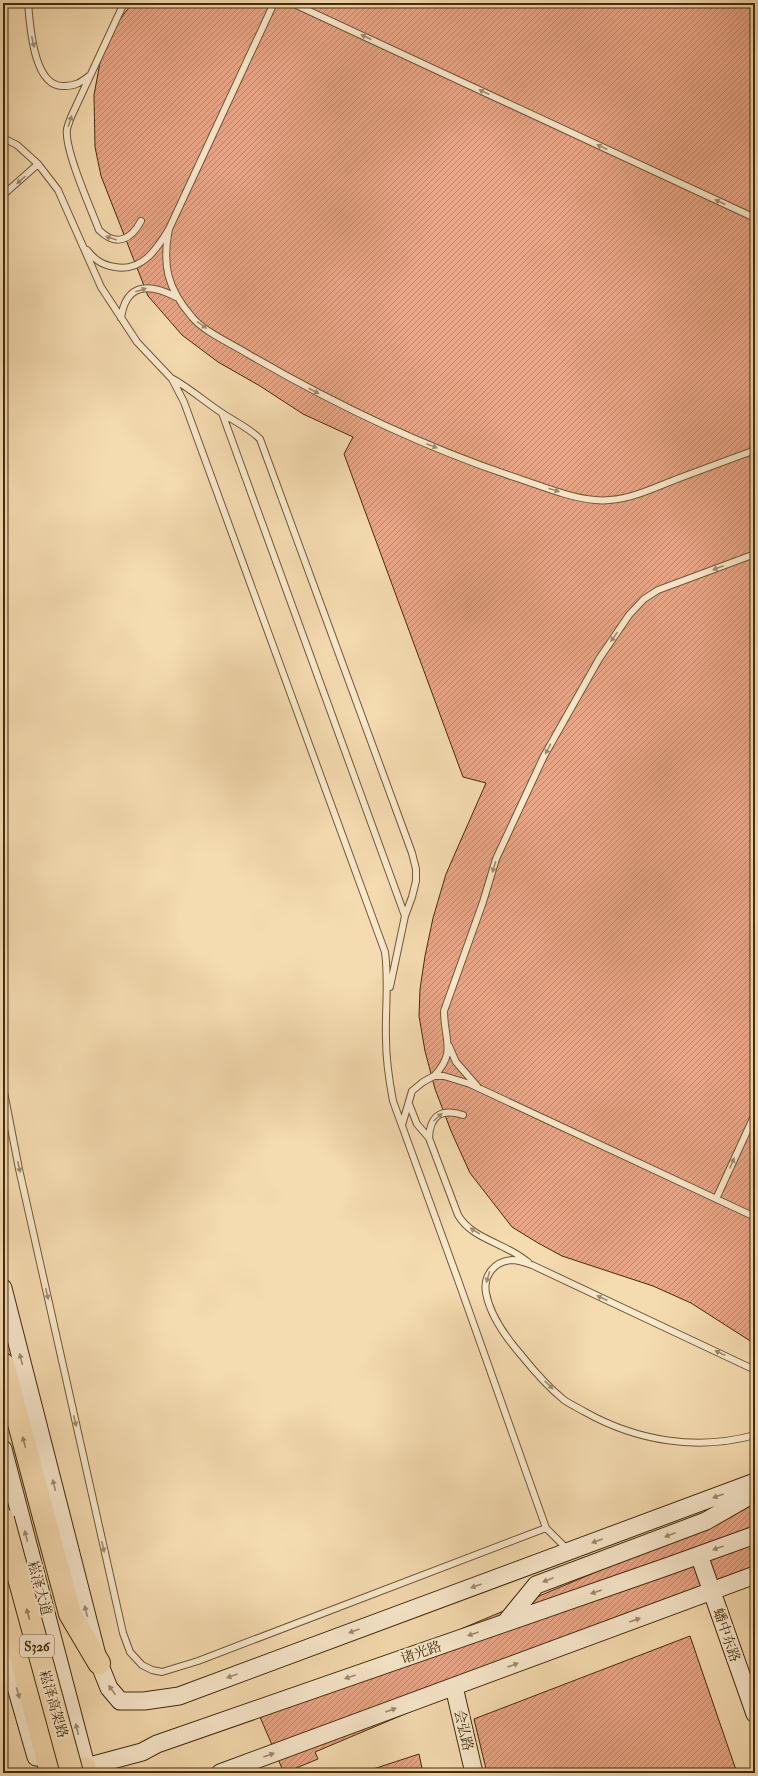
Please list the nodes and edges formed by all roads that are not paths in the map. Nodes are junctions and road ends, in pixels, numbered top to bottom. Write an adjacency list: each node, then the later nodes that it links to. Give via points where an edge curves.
1 (28, 3): 5 (lane, one-way to 5, via 30,28 38,62 51,83 71,86 79,84)
2 (124, 3): 5 (lane)
3 (274, 3): 11 (lane)
4 (292, 3): 9 (lane, one-way to 4)
5 (91, 74): 10 (lane, one-way to 5, via 128,238 117,240 105,236 99,230 72,156 67,129)
6 (3, 138): 7 (lane, via 17,145)
7 (38, 164): 8 (lane, one-way to 8); 12 (lane, via 58,190)
8 (3, 195)
9 (755, 218)
10 (141, 221)
11 (170, 229): 12 (lane, via 150,256 138,265 122,269 105,266 93,258); 13 (lane, via 167,270)
12 (80, 240): 14 (lane, via 101,287)
13 (176, 297): 14 (lane, one-way to 13, via 122,304 129,295 140,288 154,287); 17 (lane, one-way to 17, via 193,319 215,335 339,404 424,443 558,491 595,500 623,499)
14 (121, 318): 15 (lane, via 137,342)
15 (172, 379): 16 (lane); 20 (lane, via 184,402 378,930 387,967)
16 (222, 413): 19 (lane); 19 (lane, via 251,430 260,439 412,853 416,882)
17 (755, 448)
18 (755, 554): 21 (lane, one-way to 21, via 653,593 644,599 599,659 544,756 496,859 444,1011)
19 (405, 916): 20 (lane)
20 (386, 1005): 28 (lane, via 387,1070 392,1101)
21 (448, 1044): 22 (lane, via 448,1056 444,1066); 24 (lane, via 456,1062 475,1085)
22 (434, 1076): 24 (lane, via 451,1077); 25 (lane, via 412,1091)
23 (3, 1087): 41 (lane, one-way to 41, via 123,1633 130,1652 142,1665 162,1672 198,1661)
24 (488, 1093): 30 (lane)
25 (409, 1104): 28 (lane); 29 (lane, via 417,1124)
26 (755, 1114): 30 (lane, one-way to 26)
27 (463, 1115): 29 (lane, one-way to 27, via 430,1127 435,1118 443,1112)
28 (402, 1125): 41 (lane)
29 (429, 1138): 32 (lane, one-way to 29, via 463,1223)
30 (716, 1199): 31 (lane)
31 (755, 1217)
32 (532, 1265): 35 (lane, one-way to 32); 36 (lane, one-way to 36, via 513,1260 502,1262 491,1270 486,1278 486,1293 508,1340 534,1371 564,1400 596,1418 635,1434 679,1442 710,1442)
33 (3, 1288): 50 (main road, one-way to 33)
34 (3, 1364): 50 (highway, one-way to 34, via 70,1614)
35 (755, 1370)
36 (755, 1435)
37 (3, 1449): 53 (main road, 崧泽大道, one-way to 37)
38 (755, 1482): 43 (main road, one-way to 43)
39 (755, 1493): 48 (main road, one-way to 48, via 706,1521 536,1585)
40 (3, 1519): 53 (highway, 崧泽高架路 / S326, one-way to 40, bridge)
41 (546, 1528): 43 (lane)
42 (755, 1535): 44 (main road, 诸光路, one-way to 44)
43 (569, 1551): 50 (main road, one-way to 50, via 179,1696 144,1701 120,1701 109,1688)
44 (699, 1555): 47 (main road, 蟠中东路); 48 (main road, 诸光路, one-way to 48)
45 (755, 1575): 47 (main road)
46 (3, 1589): 55 (highway, 崧泽高架路 / S326)
47 (712, 1591): 51 (main road, one-way to 47); 52 (main road, 蟠中东路)
48 (504, 1623): 53 (main road, 诸光路, one-way to 53)
49 (3, 1642): 54 (main road, one-way to 54)
50 (99, 1663)
51 (454, 1686): 56 (main road, one-way to 51); 57 (main road, 会弘路)
52 (755, 1714)
53 (82, 1771): 55 (main road)
54 (40, 1773)
55 (52, 1773)
56 (220, 1773)
57 (474, 1773)

